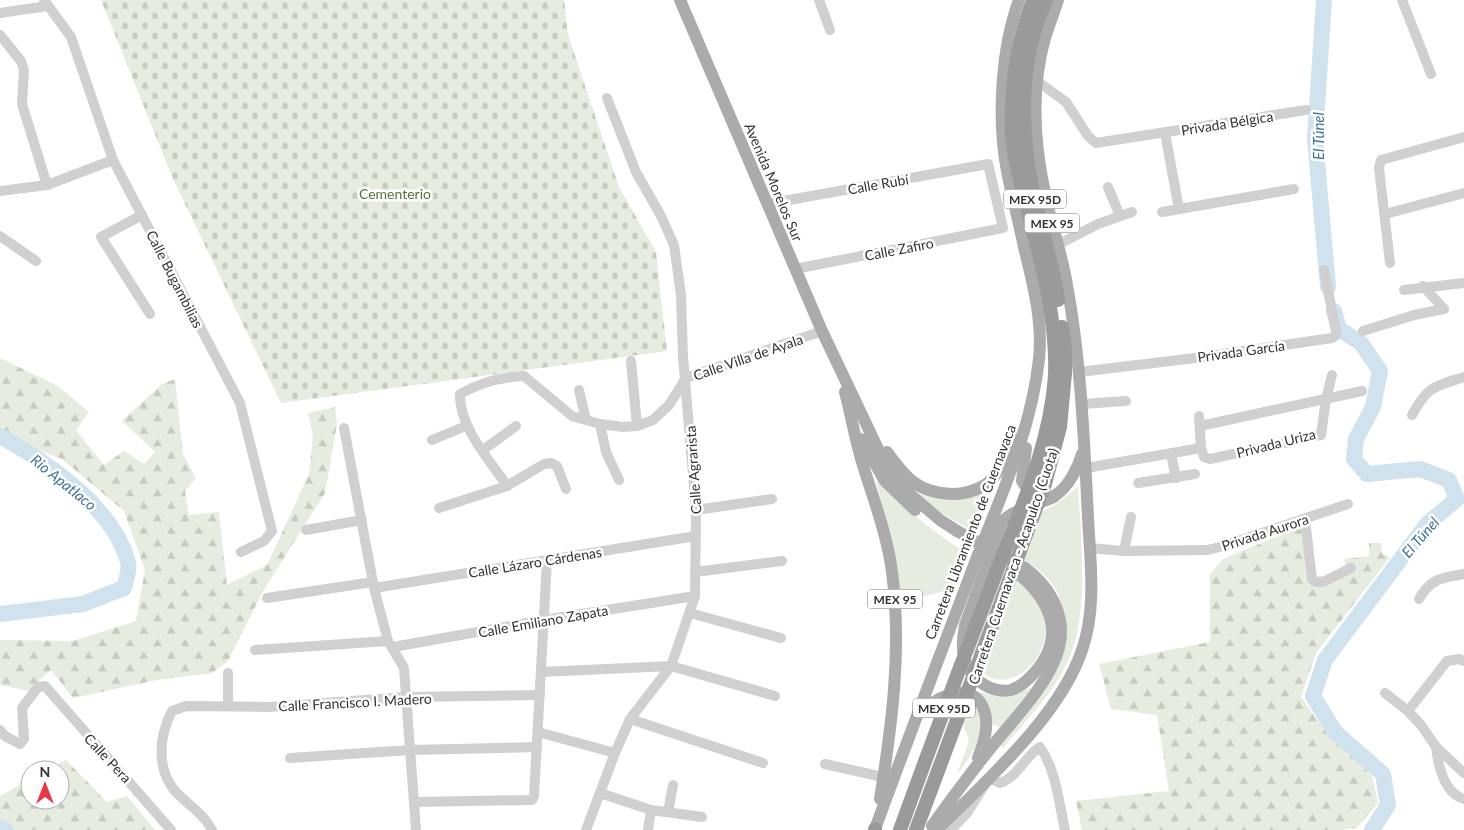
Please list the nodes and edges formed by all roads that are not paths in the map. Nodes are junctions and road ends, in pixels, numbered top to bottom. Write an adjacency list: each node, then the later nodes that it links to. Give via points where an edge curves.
1 (680, 0): 24 (main road, Avenida Morelos Sur / MEX 95)
2 (819, 0): 10 (street)
3 (1020, 0): 53 (main road, Carretera Libramiento de Cuernavaca / MEX 95, via 1004,57 1003,139 1006,170 1038,314 1039,356)
4 (1033, 0): 42 (highway, Carretera Cuernavaca - Acapulco (Cuota) / MEX 95D, via 1016,58 1012,135)
5 (1046, 0): 42 (highway, Carretera Cuernavaca - Acapulco (Cuota) / MEX 95D, via 1030,51 1025,137 1034,194 1053,274)
6 (1058, 0): 13 (main road, MEX 95, via 1045,38)
7 (1402, 0): 12 (street)
8 (45, 3): 9 (street); 18 (street, Calle Bugambilias, via 71,37)
9 (0, 13)
10 (830, 30)
11 (0, 35): 19 (street, via 21,61 24,70 22,104)
12 (1431, 74)
13 (1037, 81): 16 (street, via 1066,102 1096,143); 33 (main road, MEX 95, via 1039,160)
14 (608, 98): 49 (street, Calle Agrarista, via 636,172 674,245)
15 (1306, 110): 16 (street, Privada Bélgica)
16 (1164, 133): 25 (street, Privada Bélgica)
17 (1464, 137): 28 (street, via 1381,160)
18 (113, 160): 19 (street); 29 (street, Calle Bugambilias)
19 (47, 185): 22 (street)
20 (1108, 187): 30 (street)
21 (1294, 189): 25 (street)
22 (0, 191)
23 (1464, 193): 28 (street)
24 (768, 204): 31 (street, Calle Rubí, via 988,164); 36 (main road, Avenida Morelos Sur / MEX 95)
25 (1179, 209): 27 (street)
26 (1132, 212): 30 (street)
27 (1162, 212)
28 (1384, 214): 35 (street)
29 (142, 215): 41 (street, via 101,237); 92 (street, Calle Bugambilias, via 240,403 272,531 264,541)
30 (1120, 216): 33 (street, via 1092,226)
31 (1004, 228): 36 (street, Calle Zafiro)
32 (0, 236): 34 (street)
33 (1057, 245): 46 (main road, MEX 95, via 1067,283)
34 (33, 258)
35 (1390, 263)
36 (795, 269): 44 (main road, Avenida Morelos Sur / MEX 95)
37 (1324, 270): 46 (street, Privada García, via 1336,331 1332,338 1204,358)
38 (1464, 283): 39 (street, via 1433,288)
39 (1423, 286): 40 (street); 43 (street, via 1444,309 1414,314)
40 (1404, 290)
41 (150, 314)
42 (1056, 319): 146 (highway, Carretera Cuernavaca - Acapulco (Cuota) / MEX 95D, bridge, via 1054,391 1032,480); 147 (highway, Carretera Cuernavaca - Acapulco (Cuota) / MEX 95D, bridge, via 1066,349 1065,390 1053,457)
43 (1364, 331)
44 (822, 332): 47 (main road, Avenida Morelos Sur / MEX 95); 49 (street, Calle Villa de Ayala)
45 (631, 361): 64 (street)
46 (1079, 372): 56 (main road, MEX 95)
47 (841, 375): 57 (main road, MEX 95); 66 (main road, MEX 95)
48 (1332, 375): 54 (street, Privada Uriza)
49 (686, 378): 64 (street, Calle Villa de Ayala, via 669,404 652,420); 83 (street, Calle Agrarista)
50 (1464, 378): 58 (street, via 1434,386 1423,396)
51 (579, 390): 59 (street)
52 (1362, 391): 54 (street)
53 (1033, 399): 60 (main road, Carretera Libramiento de Cuernavaca / MEX 95); 79 (main road, via 1022,481 1034,495)
54 (1326, 399): 70 (street, via 1199,421); 70 (street, Privada Uriza, via 1321,435 1210,459)
55 (1126, 400): 56 (street)
56 (1082, 404): 68 (main road, MEX 95)
57 (860, 409): 60 (main road, via 904,473 922,489 943,494 964,493 985,484 995,475); 88 (main road, MEX 95, via 896,479)
58 (1412, 415)
59 (586, 420): 61 (street); 62 (street, via 572,416 524,376 500,377 478,383 460,394)
60 (1027, 421): 118 (main road, Carretera Libramiento de Cuernavaca / MEX 95, via 1020,450)
61 (600, 424): 64 (street); 75 (street, via 606,452)
62 (466, 426): 67 (street); 69 (street)
63 (516, 426): 69 (street)
64 (637, 426)
65 (344, 428): 86 (street)
66 (855, 429): 88 (main road, via 885,481 922,516); 131 (main road, MEX 95, via 884,533 895,599 892,718)
67 (432, 440)
68 (1085, 447): 72 (main road, MEX 95); 79 (main road, via 1072,481)
69 (483, 450): 77 (street)
70 (1202, 452): 71 (street, Privada Uriza)
71 (1171, 454): 72 (street, Privada Uriza); 74 (street)
72 (1086, 468): 90 (main road, MEX 95)
73 (1195, 474): 74 (street)
74 (1176, 478): 76 (street)
75 (619, 480)
76 (1138, 483)
77 (507, 486): 78 (street, via 551,463 556,466); 82 (street)
78 (566, 489)
79 (1054, 497): 97 (main road, via 1016,511 1002,522 965,625 966,663 981,683 1000,691 1017,687 1031,677 1040,667 1051,640 1052,623 1047,607)
80 (772, 499): 83 (street)
81 (1348, 504): 85 (street, Privada Aurora)
82 (439, 508)
83 (696, 510): 89 (street, Calle Agrarista)
84 (1131, 517): 91 (street)
85 (1305, 519): 91 (street, Privada Aurora, via 1207,550); 95 (street, via 1312,578 1323,582)
86 (362, 520): 87 (street); 99 (street)
87 (306, 530)
88 (956, 534): 97 (main road, bridge)
89 (696, 536): 93 (street, Calle Lázaro Cárdenas); 96 (street, Calle Agrarista)
90 (1089, 548): 91 (street, Privada Aurora); 132 (main road, MEX 95, via 1090,613 1082,651 1055,701)
91 (1124, 551)
92 (240, 552)
93 (547, 560): 99 (street, Calle Lázaro Cárdenas); 104 (street)
94 (782, 561): 96 (street)
95 (1351, 568)
96 (695, 572): 100 (street, Calle Agrarista)
97 (1023, 572): 129 (main road, via 1045,585 1057,607 1058,654 1030,698)
98 (1464, 574): 102 (street, via 1441,578 1427,585)
99 (373, 585): 101 (street, Calle Lázaro Cárdenas); 106 (street)
100 (695, 596): 103 (street, Calle Agrarista); 104 (street, Calle Emiliano Zapata)
101 (267, 598)
102 (1419, 599)
103 (690, 613): 105 (street); 109 (street, Calle Agrarista)
104 (544, 620): 106 (street, Calle Emiliano Zapata); 111 (street)
105 (781, 638)
106 (390, 644): 107 (street, Calle Emiliano Zapata); 115 (street, via 404,668)
107 (256, 650)
108 (1464, 661): 117 (street, via 1446,661)
109 (671, 666): 111 (street); 114 (street); 119 (street, Calle Agrarista)
110 (228, 672): 116 (street)
111 (541, 672): 113 (street)
112 (1385, 694): 117 (street)
113 (540, 695): 115 (street, Calle Francisco I. Madero); 121 (street)
114 (775, 696)
115 (406, 697): 116 (street, Calle Francisco I. Madero, via 269,707); 124 (street)
116 (228, 705): 141 (street, Calle Francisco I. Madero, via 186,706 172,711 161,742 162,764 175,790 199,811)
117 (1408, 711): 123 (street)
118 (916, 718): 129 (main road, via 930,702 952,693 972,696 980,703 986,727); 145 (main road, Carretera Libramiento de Cuernavaca / MEX 95)
119 (630, 719): 125 (street, Calle Agrarista); 127 (street)
120 (0, 730): 140 (street, Calle Pera, via 20,744 24,738 22,708 38,687 45,686)
121 (538, 732): 122 (street); 125 (street)
122 (537, 747): 124 (street); 136 (street, via 532,800)
123 (1436, 747): 130 (street); 135 (street, via 1437,762 1446,784)
124 (410, 750): 126 (street); 136 (street)
125 (615, 753): 134 (street, Calle Agrarista)
126 (290, 758)
127 (763, 763)
128 (825, 764): 131 (street)
129 (973, 770): 148 (main road)
130 (1464, 772)
131 (883, 777): 145 (main road, MEX 95)
132 (989, 778): 149 (main road, MEX 95); 150 (street, via 967,813); 151 (street, via 1000,783 1010,780 1040,747 1056,788)
133 (673, 786): 138 (street)
134 (600, 793): 137 (street); 143 (street, Calle Agrarista)
135 (1464, 799)
136 (414, 802): 142 (street)
137 (651, 810): 138 (street); 144 (street)
138 (668, 812): 139 (street)
139 (702, 817)
140 (171, 830)
141 (212, 830)
142 (416, 830)
143 (586, 830)
144 (648, 830)
145 (875, 830)
146 (900, 830)
147 (916, 830)
148 (930, 830)
149 (937, 830)
150 (951, 830)
151 (1065, 830)

